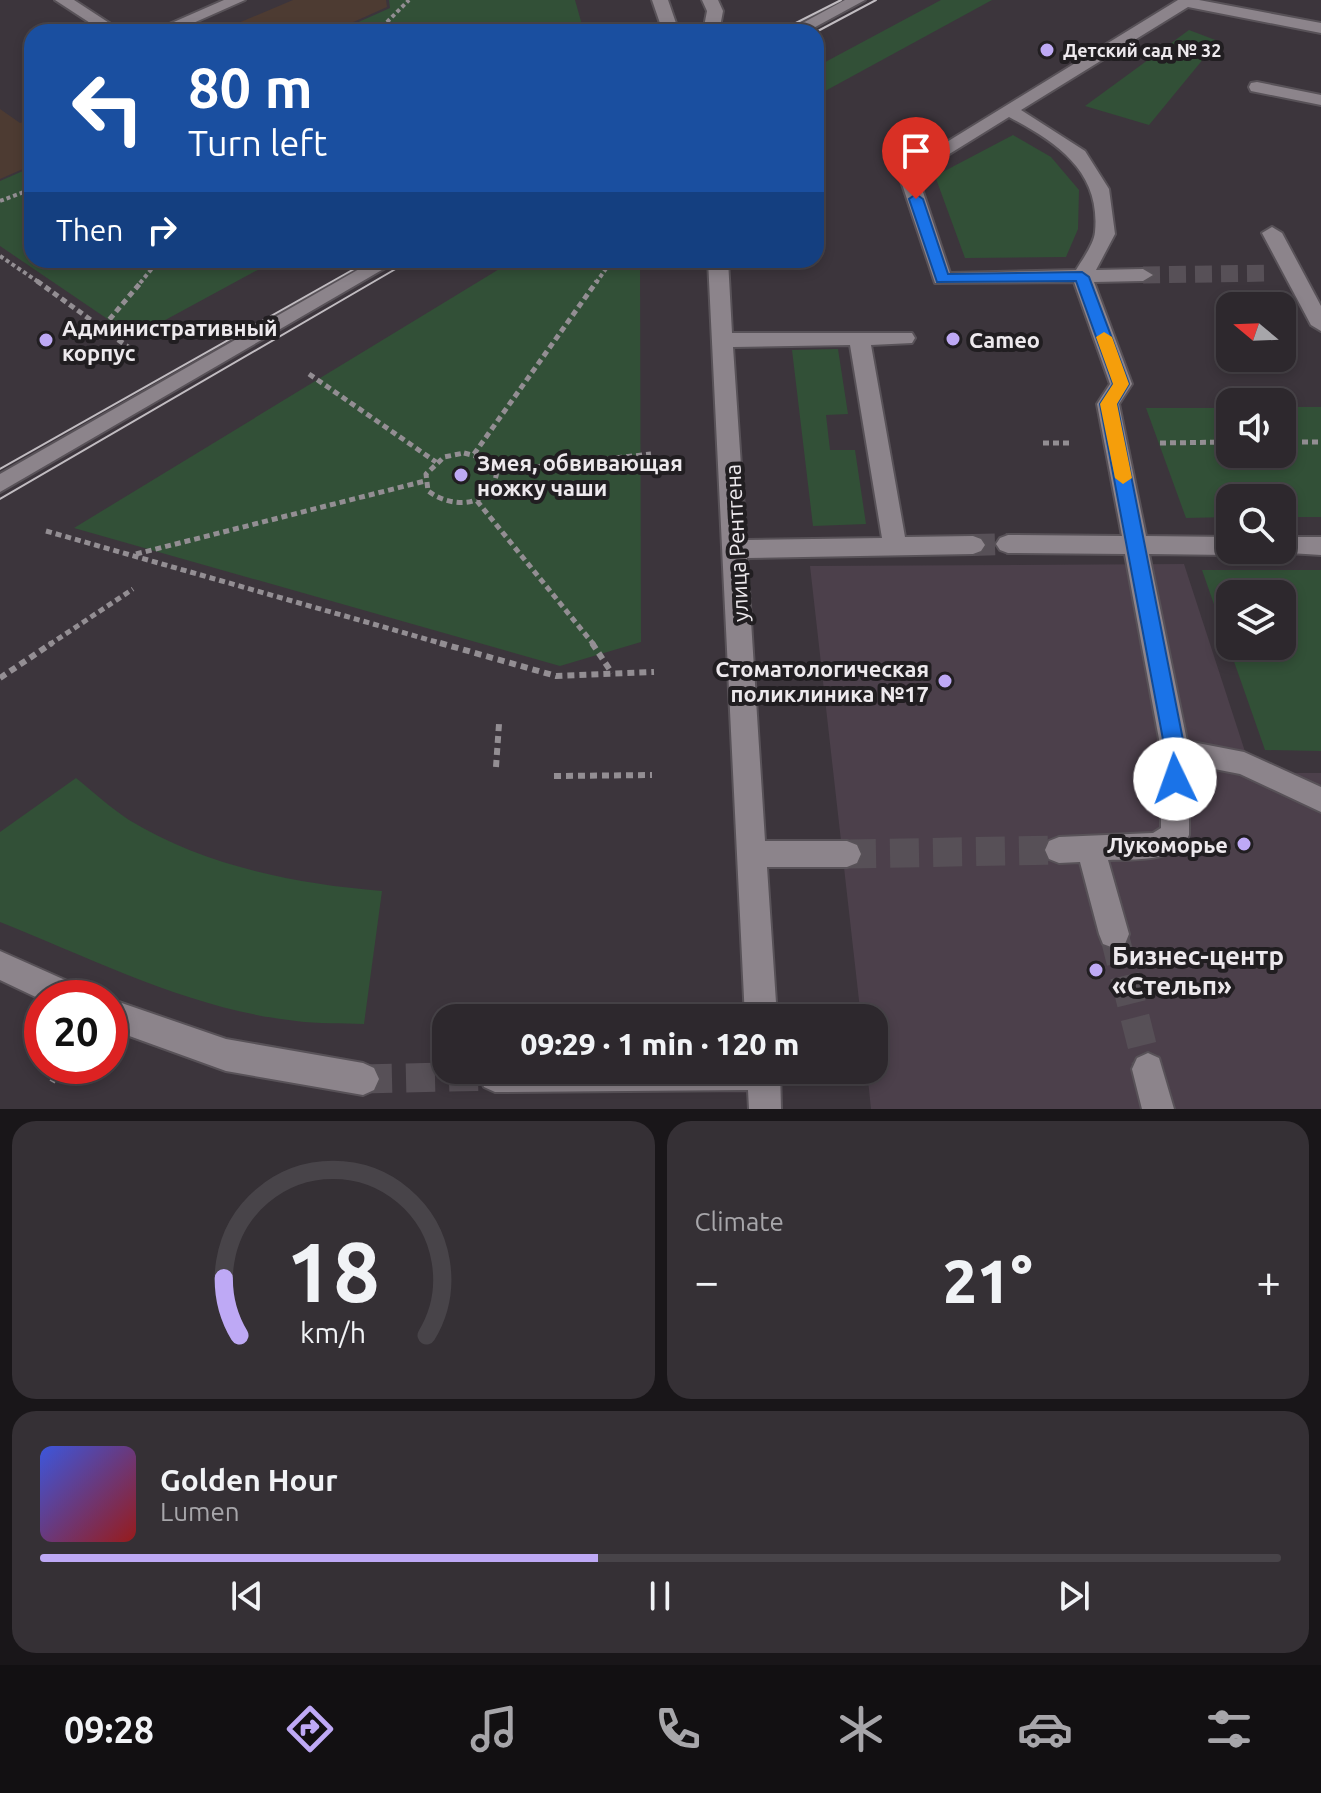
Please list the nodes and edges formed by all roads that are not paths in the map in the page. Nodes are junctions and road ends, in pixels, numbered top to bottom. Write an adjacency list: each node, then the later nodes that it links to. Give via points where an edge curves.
1 (63, 0): 7 (street)
2 (237, 0): 8 (street)
3 (660, 0): 9 (street)
4 (710, 0): 10 (street)
5 (857, 0): 11 (street)
6 (1187, 1): 12 (street); 15 (street)
7 (102, 24)
8 (178, 24)
9 (668, 24)
10 (713, 24)
11 (810, 24)
12 (1321, 28)
13 (1257, 87): 14 (street)
14 (1321, 100)
15 (1010, 111): 22 (street, via 1079,155 1100,189 1105,234); 22 (street, via 907,172 942,279)
16 (1272, 233): 20 (street)
17 (375, 268): 27 (street)
18 (719, 268): 26 (street, улица Рентгена)
19 (1272, 273): 20 (street)
20 (1294, 273): 23 (street)
21 (1143, 275): 22 (street)
22 (1082, 277): 30 (street, via 1121,384 1108,404)
23 (1321, 325)
24 (859, 338): 25 (street); 26 (street); 31 (street)
25 (905, 338)
26 (725, 340): 35 (street, улица Рентгена)
27 (0, 484)
28 (1008, 544): 30 (street)
29 (973, 545): 31 (street)
30 (1137, 545): 32 (street); 36 (street)
31 (895, 546): 35 (street)
32 (1216, 546)
33 (1296, 546): 34 (street)
34 (1321, 546)
35 (736, 549): 40 (street, улица Рентгена)
36 (1175, 750): 37 (street, via 1244,763); 38 (street, via 1175,835 1156,845)
37 (1321, 800)
38 (1091, 849): 39 (street); 42 (street)
39 (1059, 850)
40 (753, 854): 41 (street); 45 (street, улица Рентгена)
41 (847, 854)
42 (1114, 934)
43 (0, 965): 44 (street)
44 (33, 980)
45 (760, 1004)
46 (128, 1020): 48 (street, via 226,1055)
47 (1148, 1069): 51 (street)
48 (363, 1079)
49 (764, 1084): 50 (street)
50 (765, 1109)
51 (1158, 1109)

